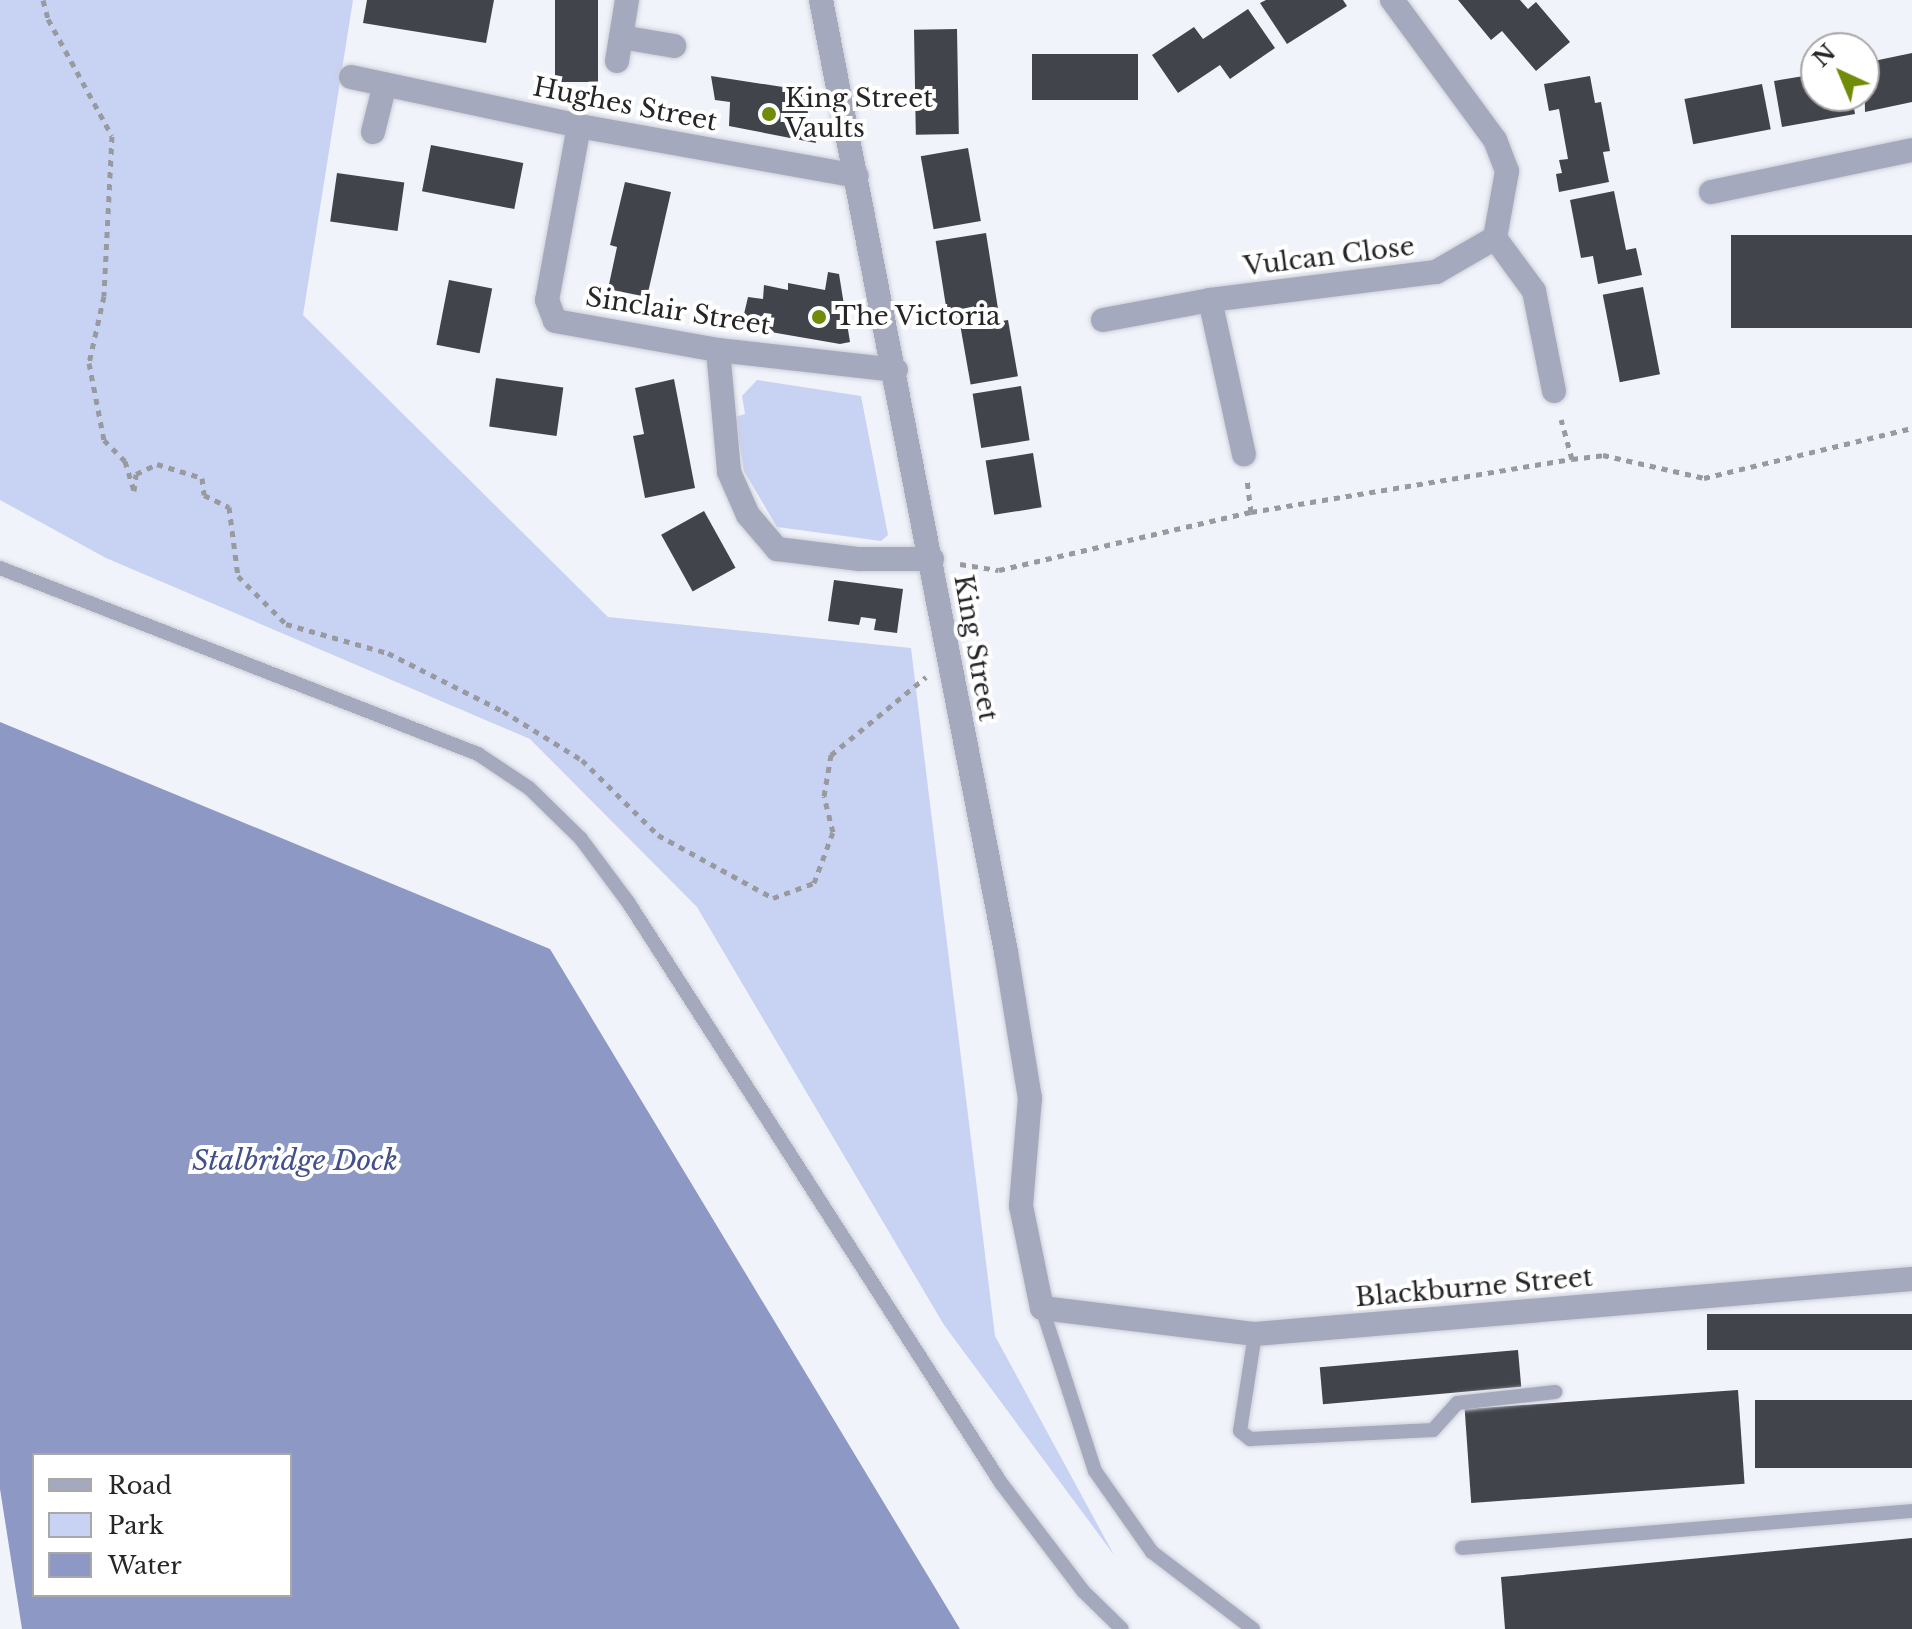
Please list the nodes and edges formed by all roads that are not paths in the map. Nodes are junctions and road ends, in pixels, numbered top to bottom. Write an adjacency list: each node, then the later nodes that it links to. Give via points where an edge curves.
1 (627, 0): 4 (street, via 619,49)
2 (821, 0): 10 (street, King Street)
3 (1392, 0): 12 (street, via 1495,140 1507,171)
4 (674, 46)
5 (351, 77): 6 (street, Hughes Street)
6 (385, 84): 7 (street, Hughes Street); 8 (street)
7 (579, 126): 10 (street, Hughes Street); 15 (street, Sinclair Street, via 547,300 555,321)
8 (373, 132)
9 (1912, 150): 11 (street)
10 (857, 176): 16 (street, King Street)
11 (1711, 192)
12 (1495, 238): 13 (street, Vulcan Close, via 1436,272); 17 (street, via 1534,291)
13 (1210, 300): 14 (street, Vulcan Close); 18 (street)
14 (1103, 320)
15 (718, 350): 16 (street, Sinclair Street); 19 (street, via 729,472 748,515 777,549 859,559)
16 (896, 370): 19 (street, King Street)
17 (1554, 391)
18 (1244, 454)
19 (932, 559): 22 (street, King Street, via 946,660 1030,1098 1021,1206)
20 (0, 568): 27 (lane, via 478,754 529,788 581,839 628,902 1001,1483 1083,1591)
21 (1912, 1279): 23 (street, Blackburne Street)
22 (1042, 1308): 23 (street, Blackburne Street); 28 (lane, via 1095,1471 1152,1552)
23 (1255, 1334): 24 (lane, via 1240,1431 1250,1439 1433,1430 1457,1403)
24 (1555, 1392)
25 (1912, 1511): 26 (lane)
26 (1462, 1548)
27 (1122, 1629)
28 (1253, 1629)

